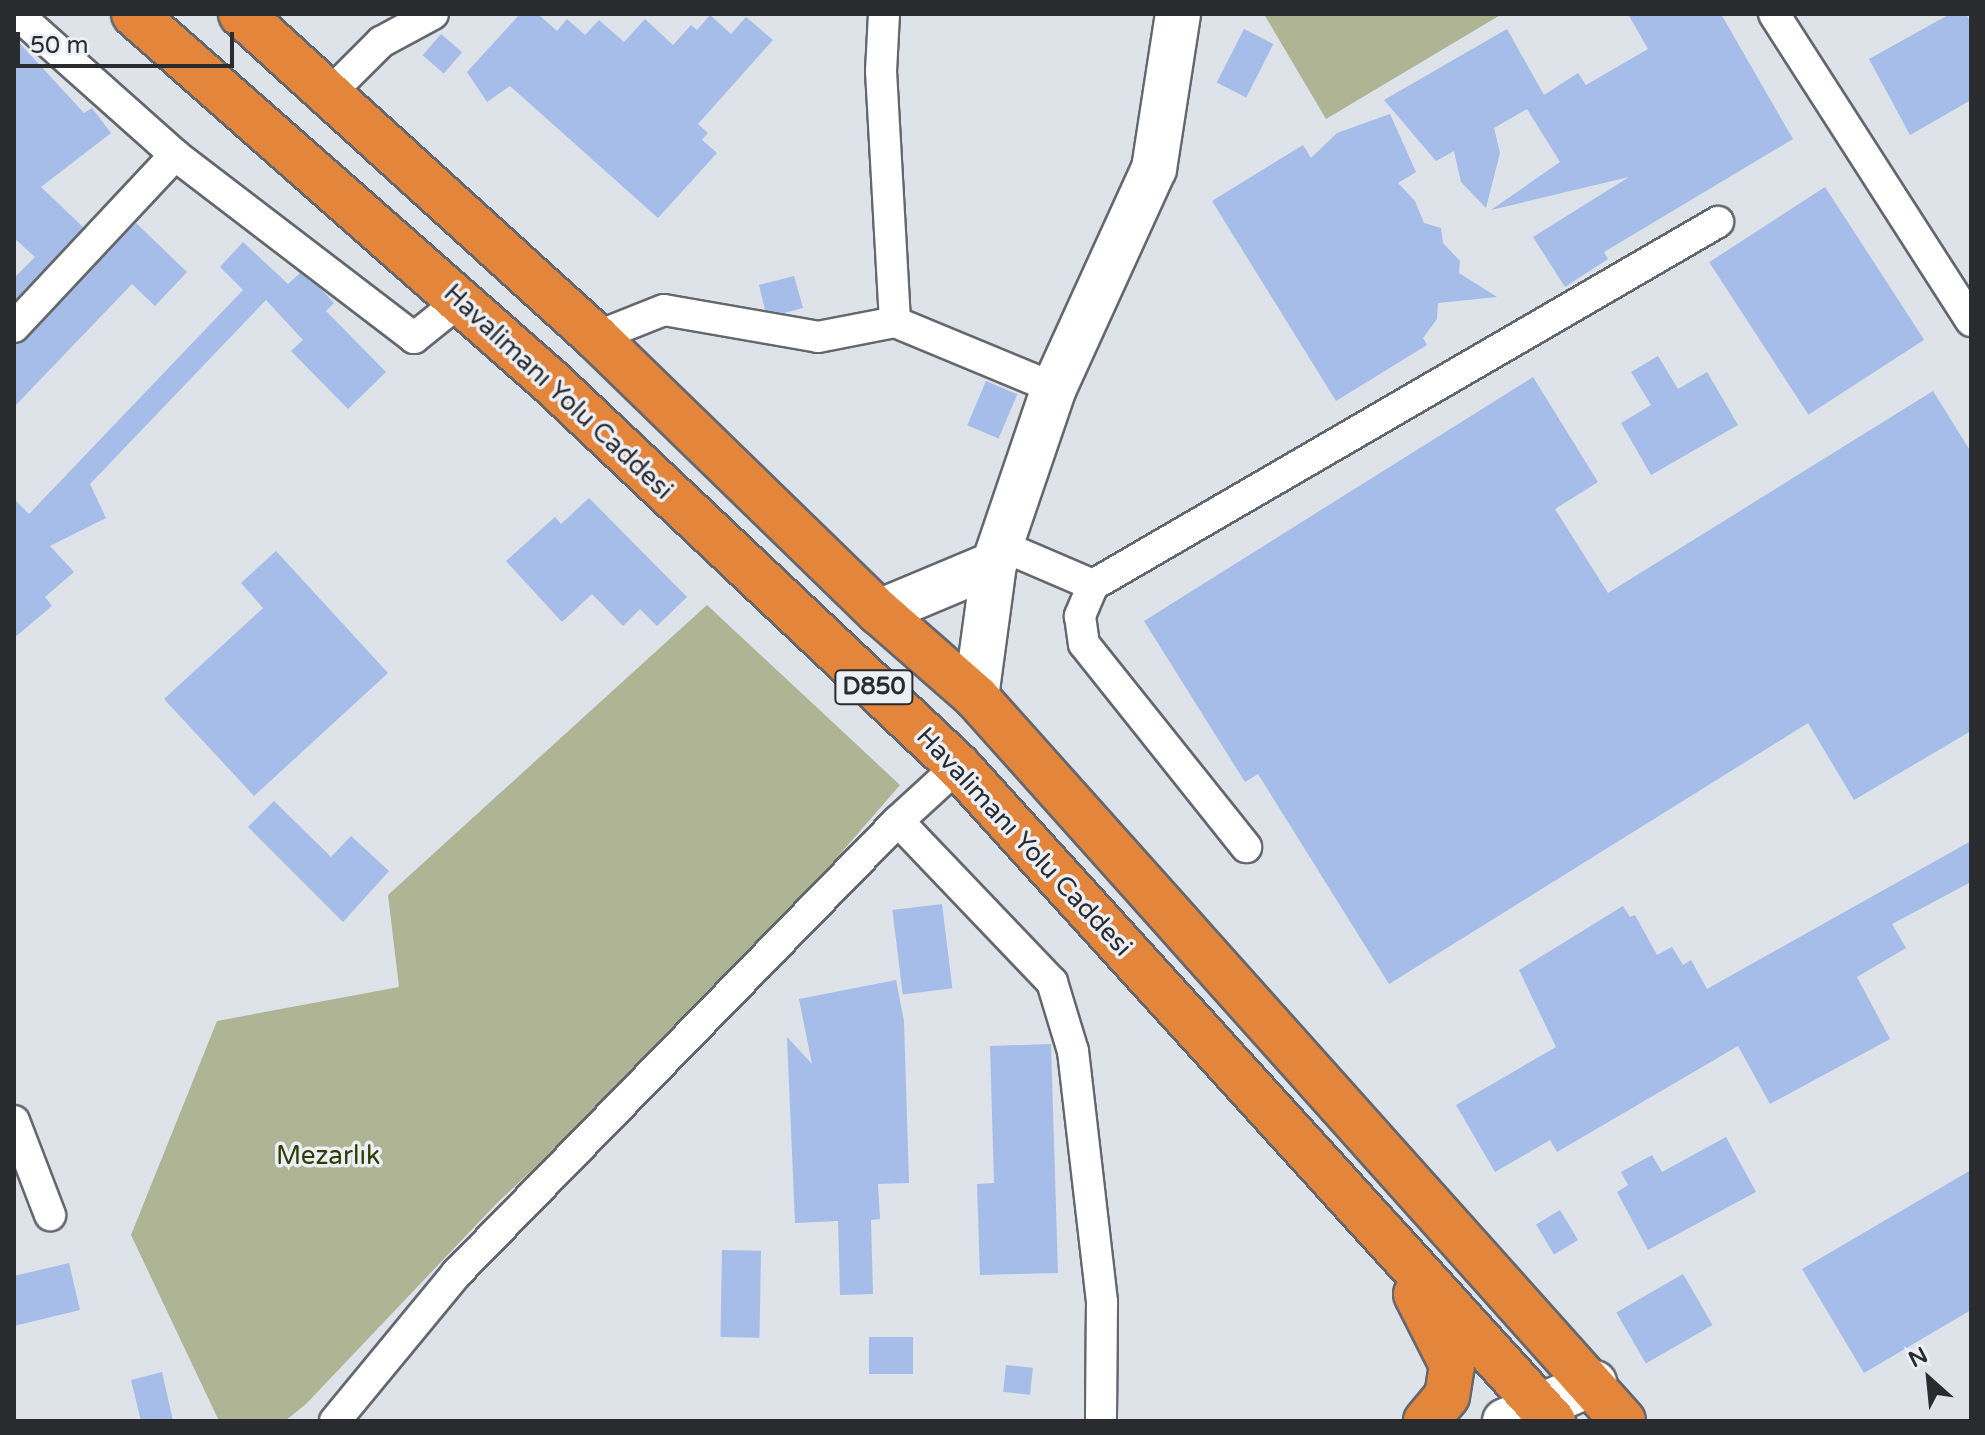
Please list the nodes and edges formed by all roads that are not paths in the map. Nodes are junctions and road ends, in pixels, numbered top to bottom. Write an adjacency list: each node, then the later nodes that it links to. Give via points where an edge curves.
1 (17, 14): 9 (street)
2 (134, 14): 11 (highway, Havalimanı Yolu Caddesi / D850)
3 (241, 14): 8 (highway, D850)
4 (433, 14): 8 (street, via 381,42)
5 (884, 14): 13 (street, via 881,71)
6 (1178, 14): 16 (street, via 1154,169)
7 (1774, 14): 12 (street)
8 (331, 92): 15 (highway, D850)
9 (175, 155): 11 (street, via 414,338); 14 (street)
10 (1718, 222): 18 (street)
11 (460, 301): 21 (highway, Havalimanı Yolu Caddesi / D850)
12 (1971, 321)
13 (895, 322): 15 (street, via 818,337 664,310); 16 (street)
14 (14, 327)
15 (596, 337): 19 (highway, D850)
16 (1054, 388): 17 (street)
17 (998, 555): 18 (street); 19 (street); 20 (street)
18 (1093, 585): 23 (street, via 1080,616 1084,644)
19 (879, 612): 20 (highway, D850)
20 (976, 697): 27 (highway, D850)
21 (958, 766): 22 (street); 25 (highway, Havalimanı Yolu Caddesi / D850)
22 (898, 821): 29 (street, via 457,1273); 30 (street, via 1052,982 1073,1051 1102,1302)
23 (1246, 847)
24 (14, 1121): 26 (street)
25 (1365, 1210): 28 (highway, Havalimanı Yolu Caddesi / D850); 31 (highway, via 1442,1337 1452,1365 1447,1396)
26 (50, 1215)
27 (1612, 1411): 28 (street)
28 (1533, 1416)
29 (335, 1421)
30 (1101, 1421)
31 (1426, 1421)

